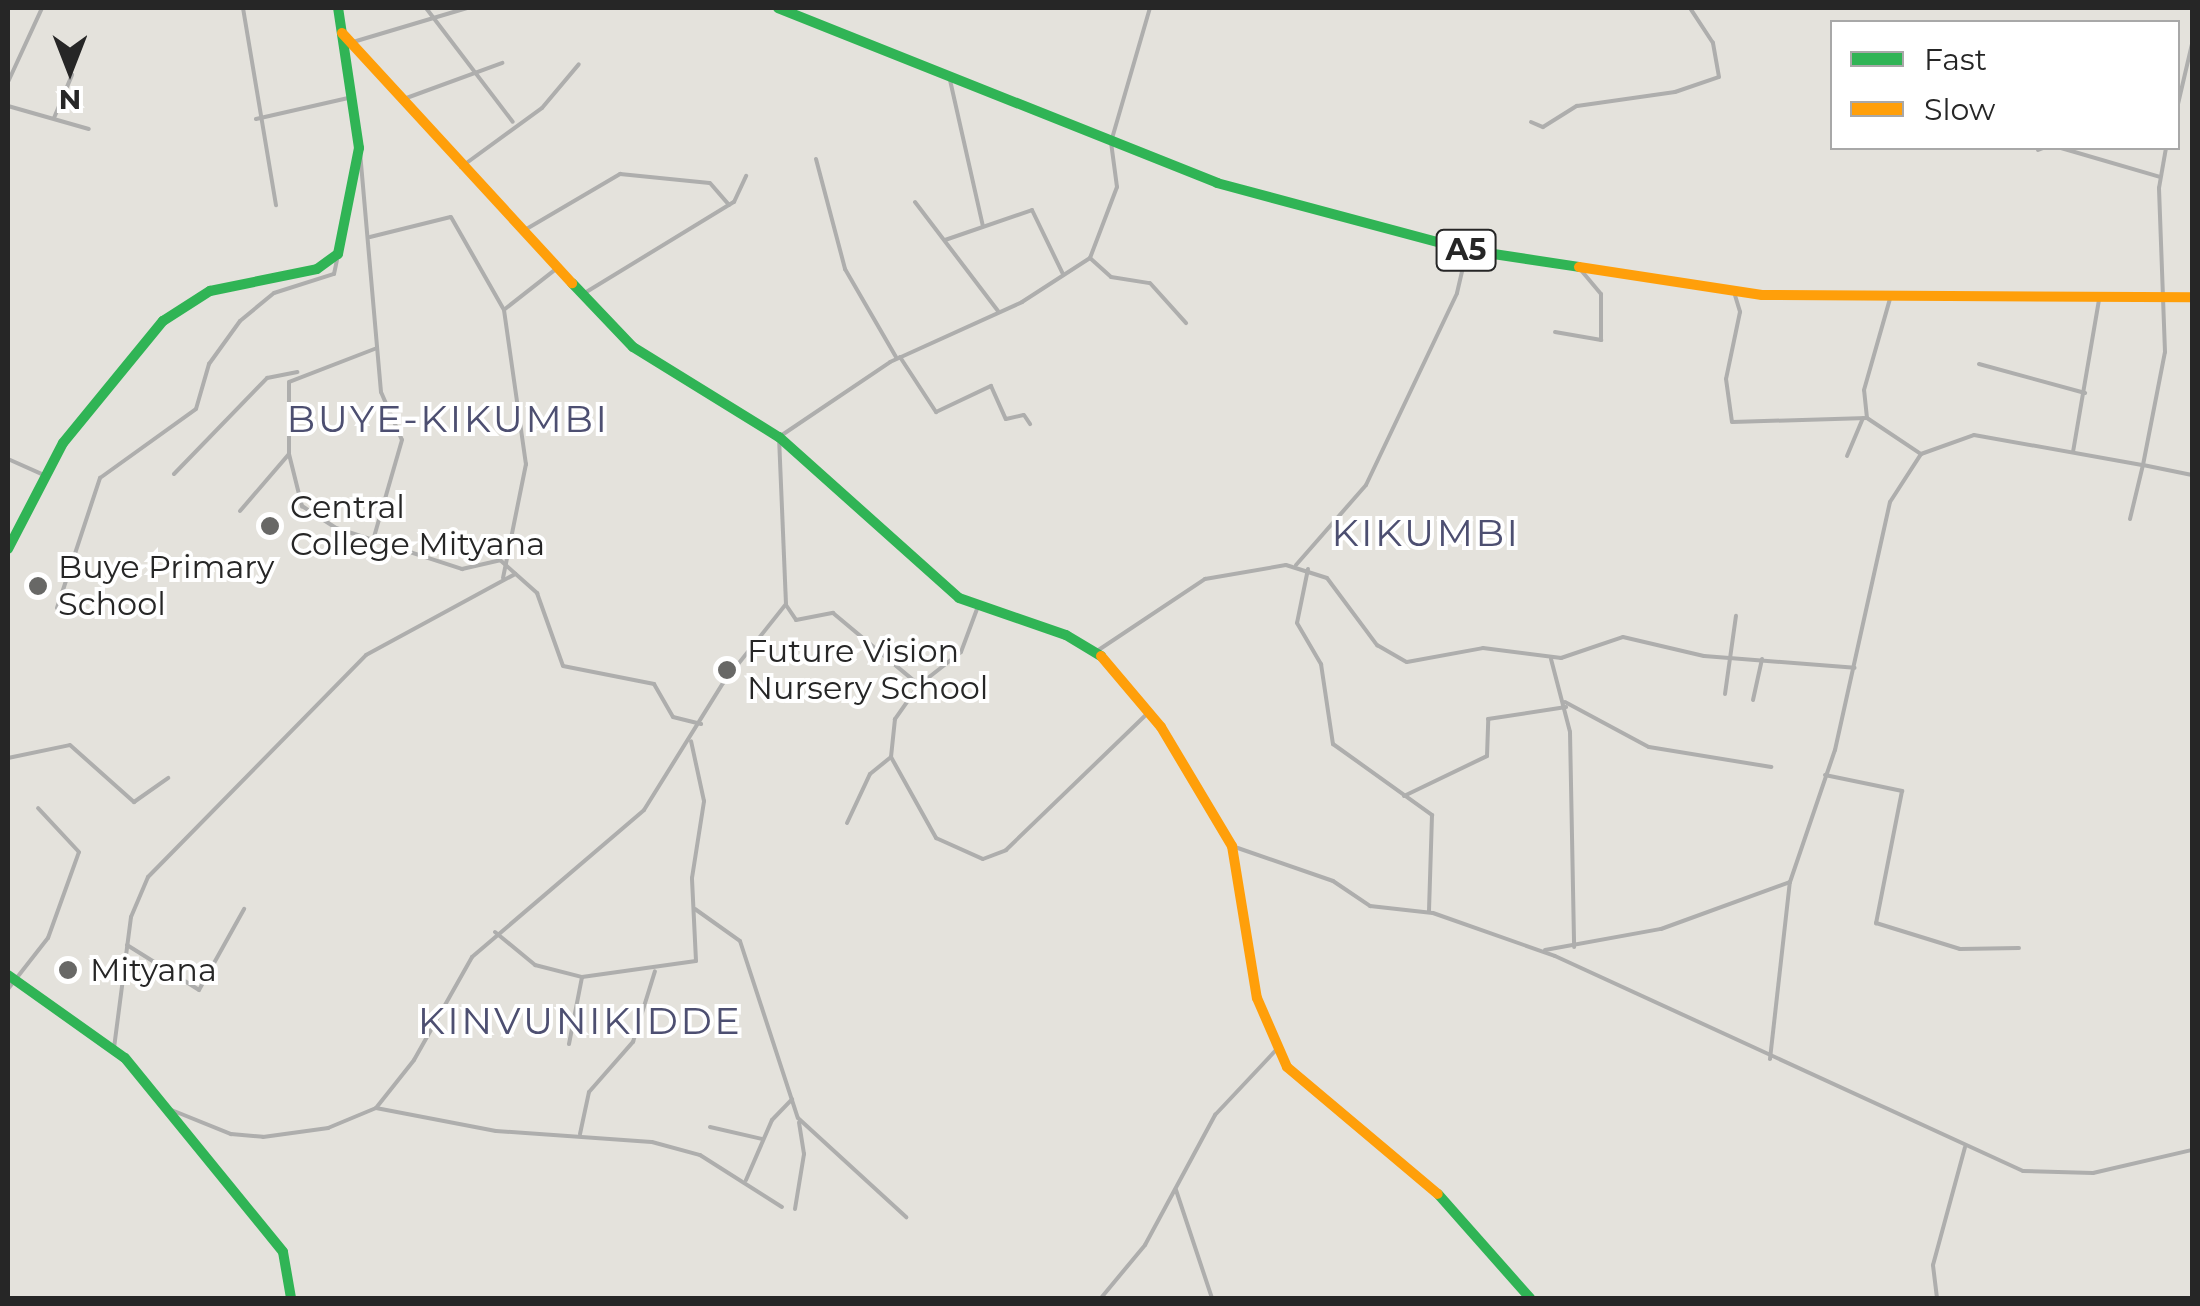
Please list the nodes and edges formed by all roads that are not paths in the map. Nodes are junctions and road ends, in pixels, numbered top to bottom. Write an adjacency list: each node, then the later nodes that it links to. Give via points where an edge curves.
1 (42, 8): 19 (street)
2 (242, 8): 25 (street)
3 (338, 8): 11 (main road)
4 (426, 8): 10 (street)
5 (468, 8): 10 (street)
6 (778, 8): 9 (main road, A5)
7 (1150, 8): 29 (street)
8 (1690, 8): 26 (street, via 1713,42 1719,77 1695,88 1577,106 1543,128)
9 (803, 11): 18 (main road, A5)
10 (433, 17): 12 (street); 16 (street)
11 (342, 32): 12 (main road); 21 (main road)
12 (352, 43): 22 (main road)
13 (2192, 44): 20 (street)
14 (502, 63): 16 (street)
15 (579, 64): 27 (street, via 542,108)
16 (471, 73): 22 (street); 27 (street, via 491,86)
17 (72, 76): 24 (street)
18 (950, 76): 29 (main road, A5); 40 (street)
19 (8, 82)
20 (2180, 95)
21 (353, 97): 25 (street); 30 (main road)
22 (402, 100): 34 (main road)
23 (8, 106): 24 (street)
24 (54, 118): 28 (street)
25 (256, 118): 38 (street)
26 (1531, 122)
27 (514, 123): 34 (street)
28 (89, 129)
29 (1111, 142): 44 (main road, A5, via 1218,183); 46 (street, via 1117,187)
30 (359, 148): 42 (street); 45 (main road)
31 (2068, 150): 36 (street)
32 (2166, 150): 36 (street)
33 (816, 159): 61 (street, via 844,269)
34 (461, 167): 41 (main road)
35 (746, 176): 39 (street)
36 (2160, 177): 52 (street)
37 (915, 202): 43 (street)
38 (276, 205)
39 (730, 206): 41 (street, via 706,182 684,186 620,174); 51 (street)
40 (983, 226): 43 (street); 49 (street, via 1035,212)
41 (524, 231): 47 (main road)
42 (370, 237): 56 (street, via 446,214); 60 (street)
43 (945, 240): 57 (street)
44 (1467, 250): 48 (main road, A5); 82 (street, via 1457,294 1366,485)
45 (338, 254): 76 (main road, via 317,269 210,291 163,321); 87 (street, via 334,274 274,293 240,321 208,364 196,409 100,478)
46 (1090, 258): 49 (street); 58 (street, via 1112,277 1150,283)
47 (556, 268): 51 (main road); 56 (street)
48 (1582, 270): 50 (main road, A5); 59 (street, via 1601,294 1600,340)
49 (1063, 274): 57 (street)
50 (1734, 291): 54 (main road, A5); 65 (street, via 1740,312 1726,379 1732,422)
51 (584, 294): 67 (main road, via 633,347)
52 (2160, 297): 53 (main road, A5); 55 (main road, A5); 73 (street, via 2162,386)
53 (2192, 297)
54 (1890, 299): 55 (main road, A5); 65 (street, via 1864,390)
55 (2099, 300): 64 (street)
56 (504, 310): 81 (street, via 526,464)
57 (998, 310): 61 (street)
58 (1186, 323)
59 (1555, 332)
60 (378, 348): 63 (street); 79 (street, via 386,412 402,440)
61 (898, 358): 66 (street, via 936,412 991,386 1006,419 1024,415); 67 (street)
62 (1979, 364): 64 (street)
63 (302, 372): 69 (street, via 288,388); 74 (street, via 267,378)
64 (2085, 392): 68 (street)
65 (1865, 418): 70 (street); 71 (street)
66 (1030, 424)
67 (778, 437): 86 (street); 88 (main road)
68 (2073, 452): 70 (street, via 1974,435); 73 (street)
69 (289, 454): 77 (street); 79 (street, via 302,506 336,528)
70 (1921, 454): 94 (street, via 1890,502)
71 (1848, 456)
72 (8, 458): 76 (street)
73 (2144, 466): 75 (street); 78 (street)
74 (174, 474)
75 (2192, 475)
76 (45, 476): 80 (main road)
77 (240, 511)
78 (2130, 519)
79 (374, 537): 81 (street, via 462,569)
80 (8, 549)
81 (500, 560): 84 (street); 85 (street)
82 (1296, 565): 83 (street); 90 (street, via 1205,579)
83 (1308, 569): 93 (street, via 1338,587 1396,660 1483,648); 107 (street, via 1297,623 1321,664 1332,744)
84 (516, 574): 85 (street); 100 (street, via 538,593 564,666 654,684 673,718)
85 (502, 578): 116 (street, via 377,648 331,684 262,767 148,877)
86 (786, 604): 95 (street, via 796,620 833,613); 100 (street)
87 (57, 608)
88 (976, 609): 90 (main road, via 1014,615); 95 (street, via 960,652)
89 (1736, 616): 91 (street)
90 (1097, 651): 99 (main road)
91 (1731, 657): 92 (street); 93 (street, via 1622,637); 96 (street)
92 (1762, 658): 94 (street); 97 (street)
93 (1551, 659): 98 (street)
94 (1855, 668): 105 (street)
95 (919, 685): 102 (street, via 898,711)
96 (1724, 694)
97 (1753, 700)
98 (1565, 704): 104 (street, via 1637,743); 107 (street, via 1488,720 1487,756); 117 (street)
99 (1149, 712): 102 (street, via 1006,850 984,858 932,834); 110 (main road)
100 (702, 724): 101 (street)
101 (691, 742): 113 (street, via 704,801); 115 (street, via 609,846)
102 (891, 756): 109 (street, via 870,774)
103 (8, 758): 106 (street, via 70,745 134,802)
104 (1771, 767)
105 (1825, 775): 111 (street); 118 (street, via 1902,791 1876,924 1960,949)
106 (168, 778)
107 (1404, 796): 114 (street, via 1433,818)
108 (38, 808): 122 (street, via 78,852 52,930)
109 (847, 823)
110 (1232, 846): 114 (street, via 1334,881 1370,906); 125 (main road, via 1257,998)
111 (1790, 882): 117 (street, via 1660,929); 126 (street)
112 (244, 908): 116 (street, via 200,990)
113 (695, 908): 120 (street, via 696,961); 127 (street, via 740,941)
114 (1429, 912): 119 (street)
115 (495, 932): 121 (street, via 536,965); 129 (street)
116 (127, 945): 124 (street)
117 (1574, 948): 119 (street)
118 (2019, 948)
119 (1540, 951): 126 (street)
120 (656, 971): 121 (street); 132 (street, via 632,1042 589,1092)
121 (582, 977): 123 (street)
122 (10, 982): 124 (main road)
123 (569, 1044)
124 (114, 1048): 128 (main road)
125 (1277, 1049): 137 (street, via 1215,1116); 144 (main road, via 1310,1093 1444,1200)
126 (1770, 1059): 134 (street)
127 (792, 1099): 130 (street); 133 (street)
128 (168, 1108): 129 (street, via 231,1134 262,1137 328,1128); 141 (main road, via 282,1252)
129 (376, 1108): 132 (street, via 496,1131)
130 (798, 1118): 139 (street, via 804,1154); 140 (street)
131 (710, 1127): 133 (street)
132 (580, 1134): 136 (street, via 685,1150)
133 (762, 1139): 136 (street)
134 (1965, 1147): 135 (street, via 2023,1171 2069,1176); 145 (street, via 1933,1265)
135 (2192, 1150)
136 (746, 1181): 138 (street)
137 (1175, 1186): 142 (street, via 1144,1244); 143 (street)
138 (782, 1207)
139 (795, 1209)
140 (906, 1217)
141 (290, 1298)
142 (1102, 1298)
143 (1212, 1298)
144 (1530, 1298)
145 (1938, 1298)

